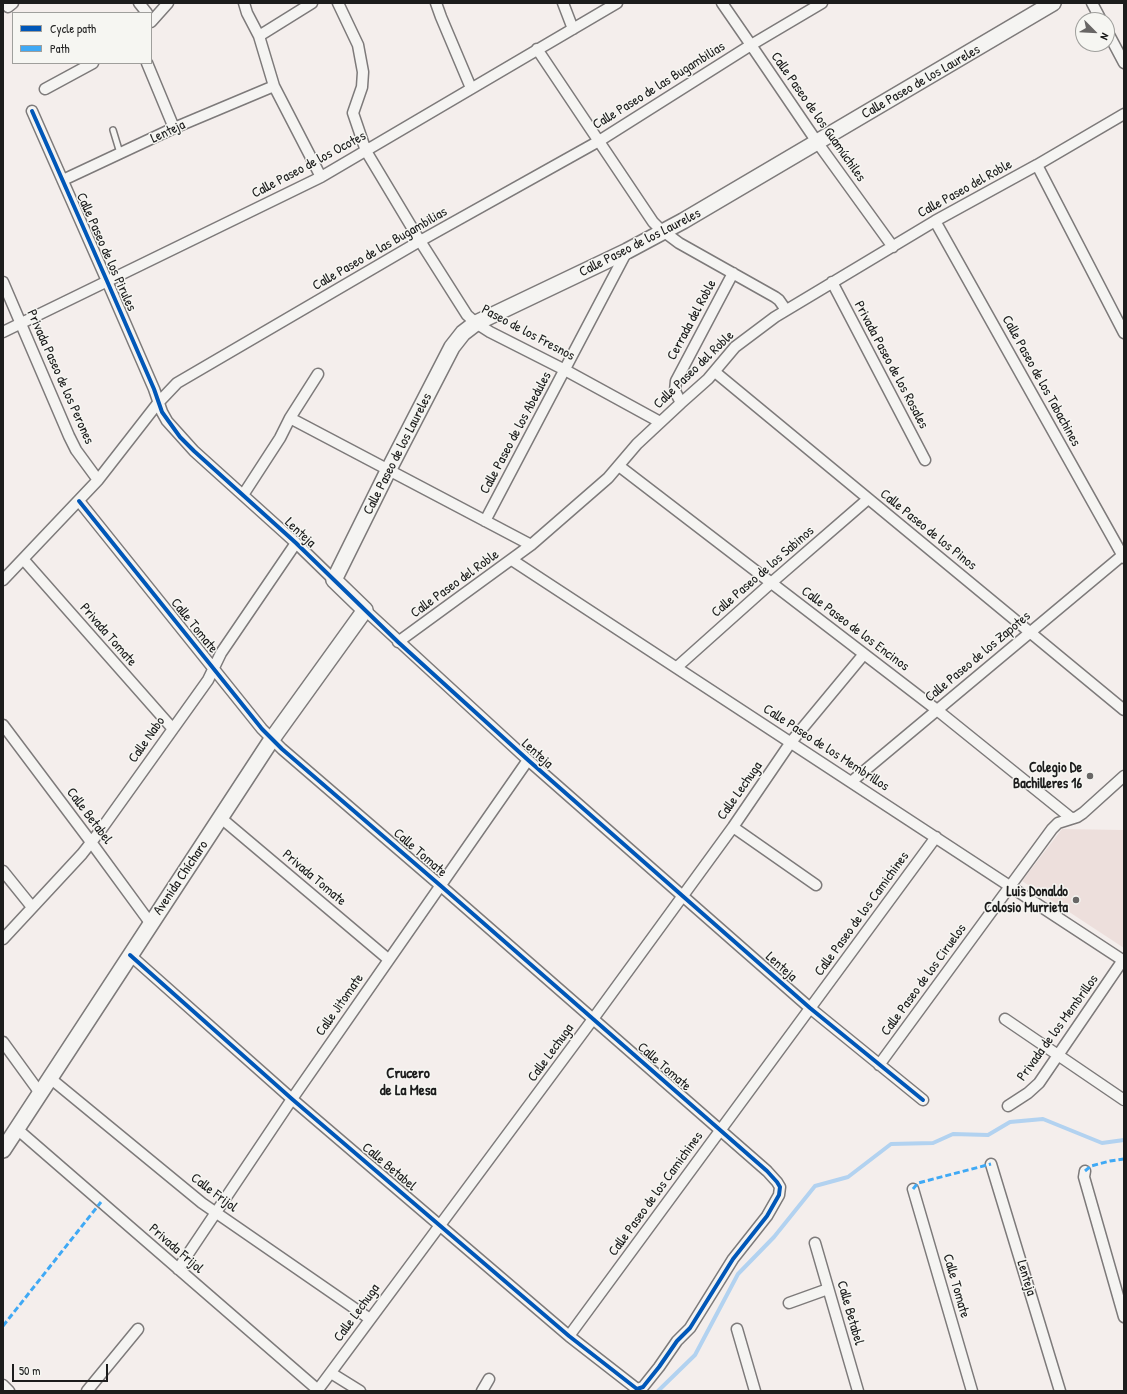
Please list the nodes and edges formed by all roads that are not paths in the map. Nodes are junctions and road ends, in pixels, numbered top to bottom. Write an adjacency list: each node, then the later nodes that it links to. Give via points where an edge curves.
1 (139, 3): 13 (street)
2 (168, 3): 15 (street)
3 (244, 3): 17 (street)
4 (312, 3): 17 (street)
5 (338, 3): 33 (street, Paseo de los Fresnos, via 358,44 364,72 353,113)
6 (436, 3): 25 (street)
7 (563, 3): 16 (street)
8 (617, 3): 16 (street, Calle Paseo de los Ocotes)
9 (722, 3): 18 (street, Calle Paseo de los Guamúchiles)
10 (822, 3): 18 (street, Calle Paseo de las Bugambilias)
11 (1053, 3): 32 (street, Calle Paseo de los Laureles)
12 (1092, 3): 14 (street)
13 (146, 12)
14 (1097, 12)
15 (152, 17)
16 (572, 29): 20 (street, Calle Paseo de los Ocotes)
17 (258, 36): 24 (street)
18 (751, 45): 31 (street, Calle Paseo de las Bugambilias); 32 (street, Calle Paseo de los Guamúchiles)
19 (1115, 46): 21 (street)
20 (537, 49): 25 (street, Calle Paseo de los Ocotes); 31 (street)
21 (1124, 63)
22 (91, 64): 26 (street)
23 (147, 64): 29 (street)
24 (274, 86): 29 (street, Lenteja); 36 (street)
25 (471, 88): 33 (street, Calle Paseo de los Ocotes)
26 (45, 89)
27 (32, 111): 37 (street, Calle Paseo de los Pirules)
28 (1124, 114): 35 (street, Calle Paseo del Roble)
29 (174, 128): 34 (street, Lenteja)
30 (113, 130): 34 (lane)
31 (600, 141): 39 (street, via 653,222); 40 (street, Calle Paseo de las Bugambilias)
32 (817, 142): 39 (street, Calle Paseo de los Laureles); 41 (street, Calle Paseo de los Guamúchiles)
33 (366, 151): 36 (street, Calle Paseo de los Ocotes); 40 (street, Paseo de los Fresnos)
34 (121, 154): 37 (street, Lenteja)
35 (1036, 165): 38 (street, Calle Paseo del Roble); 51 (street)
36 (322, 177): 44 (street, Calle Paseo de los Ocotes)
37 (63, 180): 44 (street, Calle Paseo de los Pirules)
38 (935, 221): 41 (street, Calle Paseo del Roble); 69 (street, Calle Paseo de los Tabachines)
39 (664, 232): 42 (street, Calle Paseo de los Laureles); 43 (street)
40 (420, 241): 49 (street, Paseo de los Fresnos, via 467,315); 55 (street, Calle Paseo de las Bugambilias, via 177,383)
41 (893, 247): 46 (street, Calle Paseo del Roble)
42 (627, 251): 49 (street, Calle Paseo de los Laureles); 52 (street, Calle Paseo de los Abedules)
43 (733, 273): 47 (street, via 775,297); 56 (street, Cerrada del Roble, via 676,381 675,391)
44 (107, 281): 48 (street, Calle Paseo de los Ocotes); 55 (street, Calle Paseo de los Pirules)
45 (3, 282): 48 (street, Privada Paseo de los Perones)
46 (832, 282): 47 (street, Calle Paseo del Roble); 59 (street, Privada Paseo de los Rosales)
47 (786, 310): 53 (street, Calle Paseo del Roble, via 735,346)
48 (21, 323): 50 (street, Calle Paseo de los Ocotes); 62 (street, Privada Paseo de los Perones, via 69,436)
49 (476, 323): 52 (street, Paseo de los Fresnos); 61 (street, Calle Paseo de los Laureles, via 463,333 452,347)
50 (3, 332)
51 (1124, 333)
52 (565, 370): 58 (street, Paseo de los Fresnos); 66 (street, Calle Paseo de los Abedules)
53 (715, 372): 56 (street, Calle Paseo del Roble); 64 (street, Calle Paseo de los Pinos)
54 (318, 374): 57 (street)
55 (158, 403): 62 (street, Calle Paseo de las Bugambilias); 63 (street, Lenteja, via 167,421 180,437)
56 (681, 403): 58 (street, Calle Paseo del Roble)
57 (290, 418): 61 (street); 63 (street)
58 (660, 422): 60 (street, Calle Paseo del Roble)
59 (925, 460)
60 (619, 466): 68 (street, Calle Paseo del Roble); 74 (street, Calle Paseo de los Encinos)
61 (388, 471): 66 (street); 73 (street, Calle Paseo de los Laureles)
62 (98, 480): 65 (street, Calle Paseo de las Bugambilias)
63 (243, 495): 67 (street, Lenteja)
64 (868, 499): 74 (street, Calle Paseo de los Sabinos); 76 (street, Calle Paseo de los Pinos)
65 (79, 501): 70 (street, Calle Paseo de las Bugambilias); 80 (street, Calle Tomate)
66 (485, 521): 68 (street)
67 (296, 544): 73 (street, Lenteja); 80 (street, Calle Nabo, via 221,653)
68 (530, 545): 71 (street, Calle Paseo del Roble)
69 (1123, 556): 76 (street, Calle Paseo de los Zapotes)
70 (23, 559): 72 (street, Calle Paseo de las Bugambilias); 84 (street, Privada Tomate)
71 (512, 560): 77 (street, Calle Paseo del Roble); 79 (street, Calle Paseo de los Membrillos)
72 (3, 580)
73 (334, 580): 75 (street, Lenteja)
74 (771, 583): 78 (street, Calle Paseo de los Encinos); 79 (street, Calle Paseo de los Sabinos)
75 (365, 610): 77 (street, Lenteja); 85 (street, Avenida Chícharo)
76 (1031, 632): 81 (street, Calle Paseo de los Zapotes); 82 (street, Calle Paseo de los Pinos)
77 (398, 642): 87 (street, Lenteja)
78 (864, 654): 81 (street, Calle Paseo de los Encinos); 86 (street, Calle Lechuga)
79 (677, 667): 86 (street, Calle Paseo de los Membrillos)
80 (214, 668): 84 (street, Calle Nabo); 85 (street, Calle Tomate)
81 (937, 710): 89 (street, Calle Paseo de los Zapotes); 91 (street, Calle Paseo de los Encinos)
82 (1124, 710)
83 (3, 726): 94 (street, Calle Betabel)
84 (173, 729): 94 (street, Calle Nabo)
85 (272, 739): 90 (street, Avenida Chícharo); 97 (street, Calle Tomate)
86 (790, 742): 89 (street, Calle Paseo de los Membrillos); 92 (street, Calle Lechuga)
87 (528, 760): 97 (street, Calle Jitomate); 99 (street, Lenteja)
88 (1124, 776): 91 (street, Calle Paseo de los Ciruelos, via 1084,813)
89 (851, 782): 93 (street, Calle Paseo de los Membrillos)
90 (221, 818): 101 (street, Avenida Chícharo); 104 (street, Privada Tomate)
91 (1071, 818): 98 (street, Calle Paseo de los Ciruelos, via 1058,823 1052,829)
92 (733, 827): 96 (street); 99 (street, Calle Lechuga)
93 (936, 837): 98 (street, Calle Paseo de los Membrillos); 106 (street, Calle Paseo de los Camichines)
94 (91, 842): 100 (street, Calle Nabo); 101 (street, Calle Betabel)
95 (3, 871): 100 (street)
96 (816, 885)
97 (441, 886): 104 (street, Calle Jitomate); 107 (street, Calle Tomate)
98 (1010, 886): 105 (street, Calle Paseo de los Membrillos); 111 (street, Calle Paseo de los Ciruelos)
99 (683, 895): 106 (street, Lenteja); 107 (street, Calle Lechuga)
100 (32, 907): 102 (street, Calle Nabo)
101 (151, 924): 103 (street, Avenida Chícharo)
102 (3, 939)
103 (130, 955): 112 (street, Avenida Chícharo); 114 (street, Calle Betabel)
104 (388, 959): 114 (street, Calle Jitomate)
105 (1124, 961): 110 (street, Privada de los Membrillos)
106 (810, 1008): 111 (street, Lenteja); 119 (street, Calle Paseo de los Camichines)
107 (593, 1019): 119 (street, Calle Tomate); 125 (street, Calle Lechuga)
108 (1005, 1019): 110 (street)
109 (3, 1042): 113 (street)
110 (1059, 1056): 116 (street); 117 (street, Privada de los Membrillos, via 1034,1088)
111 (879, 1065): 115 (street, Lenteja)
112 (50, 1078): 113 (street, Avenida Chícharo); 124 (street, Calle Frijol)
113 (40, 1092): 118 (street, Avenida Chícharo)
114 (292, 1099): 124 (street, Calle Jitomate); 125 (street, Calle Betabel)
115 (923, 1100)
116 (1124, 1100)
117 (1008, 1106)
118 (17, 1129): 120 (street, Avenida Chícharo); 127 (street, Privada Frijol)
119 (720, 1130): 134 (street, Calle Paseo de los Camichines); 138 (street, Calle Tomate, via 767,1171 777,1182 780,1190 776,1202 733,1259 690,1328)
120 (3, 1150)
121 (991, 1164): 147 (street, Lenteja)
122 (1085, 1171): 130 (street, via 1084,1177)
123 (913, 1189): 146 (street, Calle Tomate)
124 (216, 1213): 127 (street, Calle Jitomate); 131 (street, Calle Frijol)
125 (441, 1225): 131 (street, Calle Lechuga); 134 (street, Calle Betabel)
126 (816, 1243): 128 (street, Calle Betabel)
127 (178, 1269): 141 (street, Privada Frijol)
128 (828, 1290): 129 (street); 145 (street, Calle Betabel)
129 (789, 1303)
130 (1124, 1317)
131 (370, 1319): 135 (street, Calle Lechuga)
132 (138, 1328): 140 (street)
133 (737, 1328): 144 (street)
134 (569, 1336): 138 (street, Calle Betabel)
135 (331, 1372): 141 (street, Calle Lechuga); 142 (street)
136 (489, 1379): 143 (street)
137 (3, 1385): 139 (street)
138 (640, 1390)
139 (9, 1391)
140 (86, 1391)
141 (317, 1391)
142 (360, 1391)
143 (482, 1391)
144 (755, 1391)
145 (858, 1391)
146 (972, 1391)
147 (1060, 1391)

